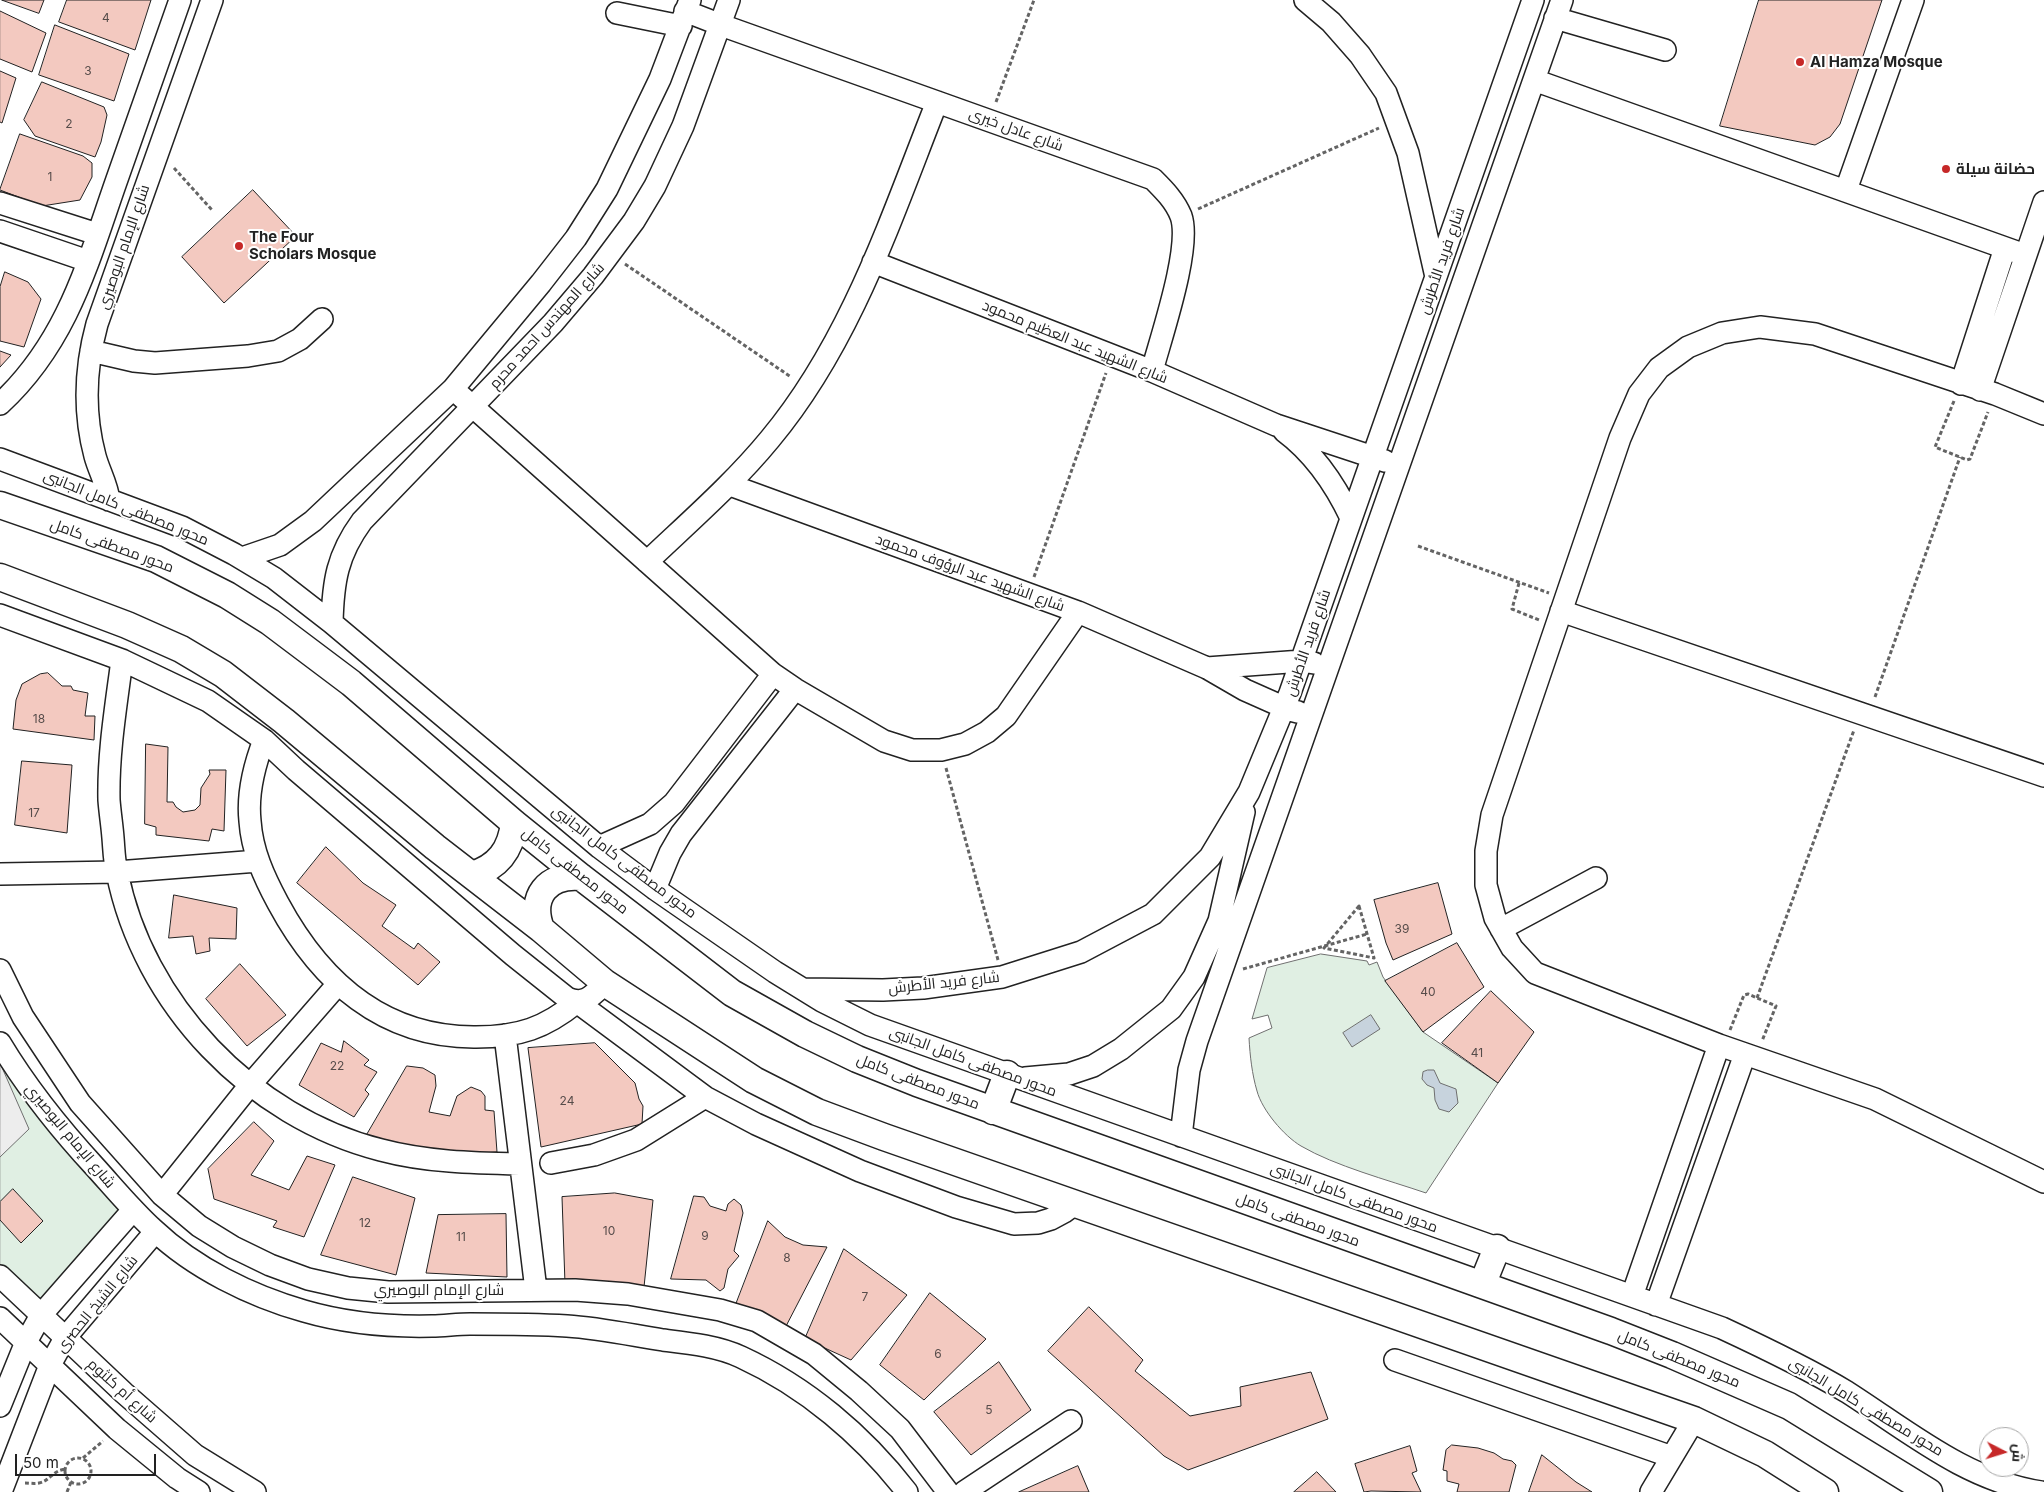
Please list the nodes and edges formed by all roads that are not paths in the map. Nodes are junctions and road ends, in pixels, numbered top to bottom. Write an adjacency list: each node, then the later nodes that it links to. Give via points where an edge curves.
1 (180, 0): 18 (street, شارع الإمام البوصيري)
2 (212, 0): 25 (street, شارع الإمام البوصيري)
3 (729, 0): 10 (street, شارع المهندس احمد محرم)
4 (1305, 0): 23 (street, via 1331,22 1360,54 1386,93 1408,153)
5 (1533, 0): 23 (street, شارع فريد الأطرش)
6 (1913, 0): 14 (street)
7 (1558, 9): 11 (street); 12 (street, شارع فريد الأطرش)
8 (685, 12): 9 (street, شارع عادل خيرى); 10 (street, شارع عادل خيرى); 29 (street, شارع المهندس احمد محرم, via 660,79 607,189 576,238)
9 (618, 13)
10 (721, 25): 13 (street, شارع عادل خيرى); 32 (street, شارع المهندس احمد محرم, via 683,126 655,186 634,221 553,323)
11 (1665, 50)
12 (1534, 80): 14 (street); 37 (street, شارع فريد الأطرش)
13 (937, 102): 22 (street); 28 (street, شارع عادل خيرى, via 1153,179 1168,194 1181,216 1183,254)
14 (1846, 190): 19 (street)
15 (2044, 202): 20 (street)
16 (0, 203): 18 (street)
17 (0, 231): 21 (street)
18 (98, 234): 21 (street, شارع الإمام البوصيري)
19 (2005, 248): 20 (street); 30 (street)
20 (2025, 255): 30 (street)
21 (88, 261): 24 (street, شارع الإمام البوصيري)
22 (873, 262): 28 (street, شارع الشهيد عبد العظيم محمود); 38 (street, via 854,306 807,389 771,438)
23 (1436, 276): 35 (street, شارع فريد الأطرش)
24 (75, 297): 25 (street); 31 (street, شارع الإمام البوصيري, via 47,349)
25 (104, 306): 27 (street, شارع الإمام البوصيري)
26 (322, 319): 27 (street, via 300,340 278,351 248,356 155,363)
27 (91, 351): 39 (street, شارع الإمام البوصيري, via 87,383 88,423 96,462)
28 (1152, 371): 34 (street, شارع الشهيد عبد العظيم محمود)
29 (453, 389): 32 (street); 42 (street, شارع المهندس احمد محرم, via 303,530 268,551)
30 (1979, 389): 33 (street); 46 (street, via 1816,334 1760,327 1722,334 1688,347 1659,368 1639,394 1620,438)
31 (0, 404)
32 (474, 407): 43 (street); 48 (street, شارع المهندس احمد محرم, via 350,536 336,573)
33 (2044, 414)
34 (1276, 425): 35 (street, شارع الشهيد عبد العظيم محمود); 41 (street, شارع الشهيد عبد العظيم محمود, via 1312,457 1341,496)
35 (1373, 457): 37 (street, شارع الشهيد عبد العظيم محمود); 41 (street, شارع فريد الأطرش)
36 (0, 459): 39 (street, محور مصطفى كامل الجانبى)
37 (1398, 466): 55 (street, شارع فريد الأطرش)
38 (730, 485): 43 (street); 45 (street, شارع الشهيد عبد الرؤوف محمود)
39 (109, 500): 42 (street, محور مصطفى كامل الجانبى, via 182,527)
40 (0, 505): 62 (main road, محور مصطفى كامل, via 156,559 228,594 351,683)
41 (1351, 518): 52 (street, شارع فريد الأطرش)
42 (242, 558): 48 (street, محور مصطفى كامل الجانبى, via 274,578)
43 (647, 562): 54 (street)
44 (0, 577): 67 (main road, via 127,625 172,645 223,674)
45 (1078, 612): 53 (street, شارع الشهيد عبد الرؤوف محمود); 56 (street, via 1006,716 965,744 941,750 912,750 884,741)
46 (1561, 612): 60 (street); 72 (street, via 1490,824 1486,885)
47 (0, 615): 49 (street)
48 (332, 623): 63 (street, محور مصطفى كامل الجانبى)
49 (25, 624): 50 (street); 51 (street)
50 (0, 634)
51 (122, 660): 59 (street, via 208,701); 65 (street, via 113,728 109,800)
52 (1302, 661): 53 (street, شارع الشهيد عبد الرؤوف محمود); 55 (street, via 1319,666); 58 (street, شارع فريد الأطرش)
53 (1207, 668): 58 (street, شارع الشهيد عبد الرؤوف محمود)
54 (773, 674): 56 (street); 63 (street, via 674,803 650,824)
55 (1325, 676): 57 (street, شارع فريد الأطرش)
56 (795, 689): 70 (street, via 681,834)
57 (1314, 707): 58 (street, شارع الشهيد عبد الرؤوف محمود, via 1296,712); 86 (street, شارع فريد الأطرش, via 1197,1041 1189,1070)
58 (1284, 708): 61 (street, شارع فريد الأطرش)
59 (264, 740): 64 (street, via 252,779 250,800 250,820); 77 (street, via 513,955 567,998)
60 (2044, 776)
61 (1249, 792): 76 (street, شارع فريد الأطرش, via 1210,857 1153,914 1082,952 1002,977 923,988); 82 (street, via 1220,921 1194,977 1171,1009 1121,1049 1087,1069 1069,1074)
62 (514, 824): 67 (main road, via 509,847 502,857 494,865); 68 (main road, محور مصطفى كامل)
63 (599, 847): 70 (street, محور مصطفى كامل الجانبى)
64 (258, 861): 65 (street); 75 (street, via 284,914 306,947)
65 (117, 872): 66 (street); 83 (street, via 135,934 164,990 203,1042)
66 (0, 874)
67 (472, 875): 71 (main road)
68 (581, 877): 71 (main road, via 558,879 541,895 537,906); 85 (main road, محور مصطفى كامل, via 732,993 857,1059)
69 (1596, 878): 72 (street)
70 (655, 889): 76 (street, محور مصطفى كامل الجانبى)
71 (541, 929): 74 (main road)
72 (1501, 929): 80 (street, via 1512,948 1535,973)
73 (0, 970): 90 (street, شارع الإمام البوصيري, via 23,1017 80,1103)
74 (605, 983): 77 (street, via 588,999); 91 (main road, via 754,1080 818,1112)
75 (338, 984): 78 (street, via 374,1012 416,1030 460,1037); 83 (street)
76 (803, 989): 82 (street, محور مصطفى كامل الجانبى, via 870,1025)
77 (577, 1002): 78 (street, via 542,1026); 84 (street)
78 (506, 1035): 88 (street)
79 (0, 1043): 92 (street, شارع الإمام البوصيري, via 56,1125)
80 (1721, 1045): 81 (street); 100 (street)
81 (1750, 1056): 89 (street, via 1875,1099); 101 (street)
82 (1013, 1076): 85 (main road); 86 (street, محور مصطفى كامل الجانبى)
83 (250, 1085): 88 (street, via 290,1113 334,1134 380,1150 428,1160); 90 (street)
84 (705, 1097): 87 (street, via 636,1140 594,1155); 91 (street, via 860,1171 1004,1222 1038,1223)
85 (993, 1111): 96 (main road, محور مصطفى كامل)
86 (1181, 1136): 94 (street, محور مصطفى كامل الجانبى)
87 (551, 1163)
88 (520, 1164): 97 (street)
89 (2044, 1182)
90 (162, 1194): 98 (street, شارع الإمام البوصيري, via 199,1226 233,1248 270,1265 308,1279 348,1288)
91 (1075, 1204): 111 (main road)
92 (133, 1210): 93 (street, شارع الإمام البوصيري); 102 (street)
93 (155, 1232): 104 (street, شارع الإمام البوصيري, via 228,1282 266,1299 346,1321); 106 (street, شارع الشيخ الحصرى)
94 (1497, 1248): 96 (main road); 100 (street, محور مصطفى كامل الجانبى)
95 (0, 1276): 102 (street, شارع أم كلثوم)
96 (1482, 1285): 122 (main road, محور مصطفى كامل, via 1654,1348 1789,1406)
97 (536, 1290): 99 (street, شارع الإمام البوصيري); 118 (street, شارع الإمام البوصيري, via 628,1294 720,1310 757,1321 814,1354 859,1391 900,1429)
98 (399, 1292): 99 (street, شارع الإمام البوصيري); 104 (street, via 404,1306)
99 (429, 1293): 105 (street, via 425,1311)
100 (1632, 1296): 101 (street, محور مصطفى كامل الجانبى)
101 (1656, 1305): 123 (street, محور مصطفى كامل الجانبى, via 1722,1328 1805,1368 1981,1475)
102 (42, 1315): 106 (street, شارع أم كلثوم); 107 (street)
103 (0, 1318): 107 (street, شارع أم كلثوم)
104 (400, 1326): 105 (street, شارع الإمام البوصيري)
105 (434, 1326): 117 (street, شارع الإمام البوصيري, via 567,1326 701,1346 739,1356 794,1385 838,1420 878,1456)
106 (66, 1338): 109 (street, شارع الشيخ الحصرى); 116 (street, شارع أم كلثوم, via 196,1455)
107 (26, 1342): 109 (street, شارع أم كلثوم); 110 (street)
108 (1395, 1360): 113 (street)
109 (50, 1365): 114 (street, شارع الشيخ الحصرى); 115 (street, شارع أم كلثوم, via 117,1429)
110 (0, 1406)
111 (1694, 1420): 113 (street); 121 (main road, via 1765,1454)
112 (1071, 1421): 119 (street)
113 (1672, 1457): 120 (street)
114 (3, 1487)
115 (199, 1492)
116 (255, 1492)
117 (906, 1492)
118 (948, 1492)
119 (964, 1492)
120 (1651, 1492)
121 (1825, 1492)
122 (1929, 1492)
123 (2041, 1492)

